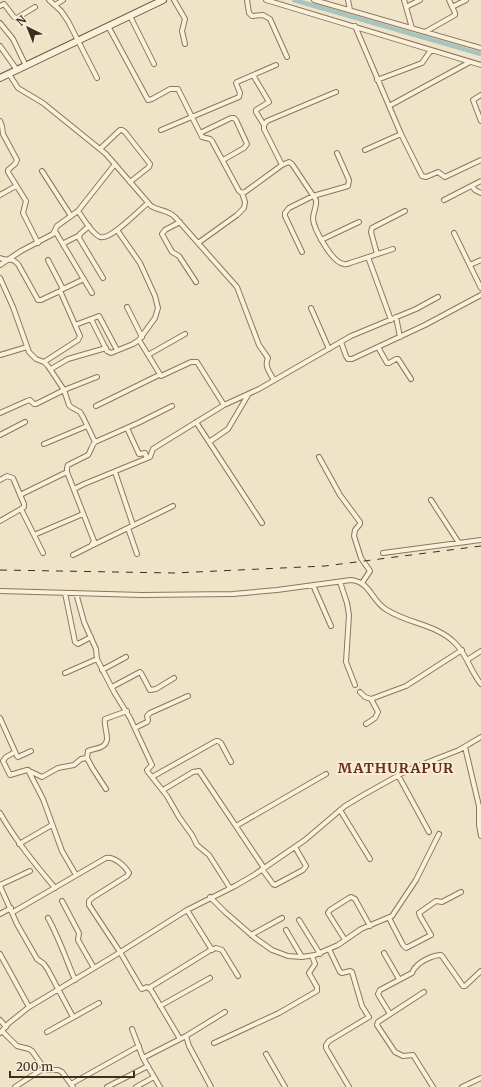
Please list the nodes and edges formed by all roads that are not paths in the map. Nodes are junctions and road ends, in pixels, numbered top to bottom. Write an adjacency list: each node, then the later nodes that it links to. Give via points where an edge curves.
1 (49, 0): 13 (street)
2 (63, 0): 13 (street)
3 (163, 0): 19 (main road)
4 (174, 0): 26 (street, via 185,19 182,31)
5 (247, 0): 30 (street, via 252,16 263,15 270,19)
6 (266, 0): 22 (street)
7 (314, 0): 18 (street)
8 (348, 0): 18 (street)
9 (404, 0): 15 (street)
10 (420, 0): 15 (street)
11 (449, 0): 17 (street)
12 (466, 0): 17 (street)
13 (55, 5): 25 (street, via 68,21)
14 (0, 6): 16 (street, via 4,4 17,18)
15 (406, 6): 23 (street)
16 (34, 7)
17 (452, 7): 24 (street, via 455,13 452,18)
18 (350, 10): 23 (street)
19 (130, 16): 21 (main road); 32 (street)
20 (0, 23): 35 (street)
21 (108, 26): 25 (main road); 45 (street, via 148,100 170,89 178,89)
22 (355, 26): 29 (street); 41 (street)
23 (412, 28): 24 (street)
24 (424, 32): 28 (street)
25 (78, 41): 35 (main road); 40 (street)
26 (185, 44)
27 (0, 46): 36 (street)
28 (481, 48)
29 (432, 50): 31 (street); 41 (street, via 418,65)
30 (287, 57)
31 (470, 62): 34 (street); 44 (street)
32 (154, 64)
33 (276, 65): 38 (street)
34 (481, 65)
35 (26, 66): 36 (main road)
36 (16, 70): 37 (main road)
37 (9, 74): 39 (main road); 52 (street, via 18,88 38,99)
38 (253, 74): 45 (street, via 236,83 239,97); 48 (street, via 269,102 256,110)
39 (0, 78)
40 (97, 78)
41 (377, 80): 44 (street)
42 (336, 92): 48 (street)
43 (481, 95): 47 (street, via 473,100)
44 (389, 106): 51 (street)
45 (192, 116): 49 (street); 50 (street)
46 (0, 121): 62 (street, via 3,134 17,160 7,171)
47 (481, 121)
48 (264, 125): 58 (street)
49 (162, 130)
50 (200, 133): 55 (street, via 212,141); 55 (street, via 231,118 236,120 247,144)
51 (401, 134): 53 (street); 56 (street, via 424,177 438,172 445,177)
52 (100, 149): 57 (street); 61 (street, via 120,130 125,132 150,164)
53 (365, 150)
54 (337, 153): 67 (street, via 350,183 346,187)
55 (223, 160): 64 (street)
56 (481, 160)
57 (115, 164): 61 (street); 70 (street)
58 (282, 165): 64 (street); 67 (street, via 289,162 292,164)
59 (42, 171): 72 (street)
60 (481, 181): 63 (street)
61 (130, 182): 69 (street)
62 (16, 186): 66 (street); 82 (street, via 26,201 23,213)
63 (472, 186): 65 (street); 68 (street)
64 (242, 193): 81 (street, via 244,208)
65 (481, 193)
66 (0, 195)
67 (313, 196): 80 (street, via 316,205 313,219); 85 (street, via 289,208 285,213)
68 (444, 200)
69 (148, 203): 73 (street, via 155,209 172,213); 76 (street)
70 (78, 211): 72 (street); 75 (street)
71 (405, 211): 86 (street, via 372,228)
72 (71, 216): 77 (street, via 57,226)
73 (180, 222): 81 (street); 97 (street, via 162,234 172,252 179,256)
74 (359, 222): 80 (street)
75 (89, 226): 76 (street, via 100,237); 79 (street)
76 (117, 230): 112 (street, via 140,263 157,303 157,313)
77 (55, 231): 82 (street); 83 (street)
78 (454, 234): 93 (street)
79 (78, 236): 83 (street); 96 (street)
80 (321, 240): 87 (street, via 334,258 343,264)
81 (198, 242): 126 (street, via 237,287 259,345 268,358 266,365)
82 (38, 243): 89 (street)
83 (64, 243): 95 (street)
84 (392, 249): 86 (street)
85 (302, 252)
86 (377, 254): 87 (street)
87 (368, 257): 108 (street)
88 (0, 258): 89 (street)
89 (10, 259): 92 (street); 100 (street, via 18,264 38,300)
90 (48, 260): 99 (street)
91 (481, 260): 93 (street)
92 (0, 265)
93 (470, 266): 98 (street)
94 (0, 278): 114 (street)
95 (84, 278): 99 (street); 101 (street)
96 (103, 278)
97 (196, 282)
98 (480, 285)
99 (63, 289): 100 (street)
100 (58, 292): 109 (street, via 61,293)
101 (92, 293)
102 (481, 295): 111 (street)
103 (438, 297): 106 (street)
104 (127, 307): 112 (street)
105 (311, 308): 118 (street)
106 (396, 317): 108 (street); 111 (street)
107 (91, 319): 109 (street); 116 (street); 117 (street, via 96,316 100,318)
108 (391, 320): 113 (street)
109 (75, 326): 121 (street, via 80,338)
110 (185, 334): 120 (street)
111 (400, 337): 115 (street)
112 (140, 339): 117 (street); 120 (street)
113 (341, 342): 115 (street, via 348,359); 118 (street)
114 (27, 347): 119 (street); 121 (street, via 32,356)
115 (378, 347): 125 (street, via 387,363 398,359)
116 (106, 348): 117 (street, via 109,352); 122 (street, via 68,359)
117 (117, 350)
118 (329, 350): 126 (street)
119 (0, 355)
120 (148, 355): 123 (street)
121 (44, 362): 122 (street)
122 (51, 369): 127 (street)
123 (159, 375): 129 (street, via 165,376 191,362 197,362); 130 (street)
124 (96, 377): 127 (street)
125 (411, 379)
126 (274, 380): 128 (street)
127 (64, 390): 132 (street, via 36,404 27,400); 135 (street, via 69,405 80,412)
128 (248, 395): 129 (street); 139 (street, via 228,428)
129 (224, 405): 134 (street)
130 (96, 406)
131 (172, 406): 136 (street)
132 (0, 413)
133 (25, 422): 137 (street)
134 (196, 422): 139 (street); 141 (street, via 153,449)
135 (87, 426): 138 (street); 140 (street)
136 (127, 428): 138 (street); 141 (street, via 139,454 145,453)
137 (0, 435)
138 (95, 442): 143 (street, via 88,455 68,465)
139 (209, 442): 153 (street)
140 (44, 444)
141 (147, 458): 144 (street)
142 (319, 458): 165 (street, via 340,495 360,522 354,536 361,558 370,572)
143 (67, 472): 146 (street); 147 (street)
144 (115, 472): 146 (street); 154 (street)
145 (0, 480): 147 (street, via 10,476)
146 (74, 490): 151 (street)
147 (20, 495): 150 (street, via 24,504)
148 (431, 500): 158 (street)
149 (174, 506): 154 (street)
150 (21, 509): 152 (street); 156 (street)
151 (84, 514): 156 (street); 159 (street, via 94,541)
152 (0, 521)
153 (262, 524)
154 (133, 525): 155 (street)
155 (128, 528): 159 (street); 162 (street)
156 (34, 535): 160 (street)
157 (481, 540): 158 (street)
158 (459, 543): 161 (street)
159 (91, 546): 163 (street)
160 (43, 553)
161 (383, 553)
162 (137, 554)
163 (73, 555)
164 (340, 582): 165 (street, via 351,580); 166 (street); 181 (street, via 349,615 346,662)
165 (362, 583): 172 (street, via 380,606 443,633)
166 (313, 586): 169 (street, via 233,594); 170 (street)
167 (0, 591): 168 (street)
168 (65, 593): 169 (street); 171 (street, via 75,642 78,644)
169 (76, 594): 171 (street)
170 (331, 626)
171 (91, 637): 175 (street)
172 (462, 650): 176 (street); 185 (street, via 406,686)
173 (481, 651): 176 (street)
174 (126, 657): 177 (street)
175 (97, 659): 177 (street); 178 (street)
176 (467, 660): 180 (street)
177 (102, 670): 182 (street)
178 (65, 673)
179 (174, 678): 182 (street, via 150,690 140,672)
180 (481, 684)
181 (355, 685)
182 (112, 687): 186 (street)
183 (360, 692): 185 (street)
184 (188, 696): 189 (street, via 148,714 147,722)
185 (371, 700): 188 (street, via 378,712 375,718)
186 (127, 711): 189 (street); 196 (street, via 105,719 106,743 88,750)
187 (0, 718): 190 (street)
188 (366, 724)
189 (135, 728): 201 (street, via 151,763 148,770)
190 (5, 729): 191 (street); 195 (street)
191 (0, 732)
192 (481, 737): 193 (street)
193 (465, 747): 200 (street); 210 (street, via 479,806)
194 (30, 751): 195 (street, via 18,757)
195 (15, 752): 198 (street, via 3,761 8,773 12,775)
196 (88, 758): 198 (street, via 81,759 74,765 58,768 42,777); 202 (street)
197 (231, 762): 201 (street, via 221,743 216,741)
198 (27, 770): 206 (street, via 43,799)
199 (326, 774): 207 (street)
200 (398, 775): 204 (street); 208 (street)
201 (152, 777): 203 (street)
202 (106, 789)
203 (162, 790): 207 (street, via 193,772 200,771); 219 (street, via 197,845 209,855)
204 (340, 810): 212 (street); 213 (street)
205 (0, 813): 211 (street)
206 (52, 825): 211 (street); 216 (street, via 62,851)
207 (236, 826): 214 (street)
208 (429, 832)
209 (439, 834): 228 (street, via 416,880)
210 (481, 836)
211 (19, 844): 218 (street)
212 (295, 847): 214 (street); 214 (street, via 306,866 303,870 275,885)
213 (370, 860)
214 (263, 868): 219 (street)
215 (30, 871): 217 (street)
216 (76, 875): 218 (street); 236 (street, via 109,857 128,870 128,876 89,901 89,906)
217 (0, 886): 223 (street)
218 (55, 888): 223 (street)
219 (230, 888): 221 (street)
220 (462, 892): 228 (street, via 442,902 436,901 419,913 431,935 408,948 403,946)
221 (210, 897): 224 (street); 232 (street)
222 (62, 901): 242 (street, via 79,933 78,940)
223 (12, 910): 225 (street); 249 (street, via 37,959 44,964)
224 (187, 910): 235 (street); 236 (street)
225 (0, 914)
226 (48, 918): 247 (street)
227 (282, 918): 232 (street)
228 (389, 918): 230 (street)
229 (299, 920): 239 (street)
230 (370, 926): 233 (street); 233 (street, via 355,899 349,898 328,913)
231 (286, 930): 241 (street)
232 (251, 935): 241 (street, via 280,953)
233 (345, 940): 234 (street)
234 (329, 949): 239 (street); 257 (street, via 340,972 352,972 362,1006)
235 (212, 950): 244 (street, via 222,950); 248 (street)
236 (120, 952): 242 (street); 248 (street, via 140,988)
237 (384, 953): 246 (street)
238 (0, 954): 253 (street)
239 (320, 954): 240 (street)
240 (312, 956): 241 (street); 266 (street, via 315,964 310,974 317,991 279,1013)
241 (302, 957)
242 (94, 968): 247 (street)
243 (481, 971): 246 (street, via 463,986 439,954 420,963 412,973)
244 (238, 976)
245 (210, 978): 252 (street)
246 (399, 979): 255 (street, via 379,992)
247 (75, 980): 249 (street)
248 (149, 988): 252 (street)
249 (59, 990): 253 (street); 256 (street)
250 (424, 992): 255 (street)
251 (98, 1003): 256 (street)
252 (160, 1006): 265 (street)
253 (29, 1008): 260 (street)
254 (225, 1012): 264 (street)
255 (390, 1014): 259 (street)
256 (73, 1017): 263 (street)
257 (369, 1017): 259 (street); 281 (street, via 329,1040 326,1045)
258 (0, 1020): 260 (street)
259 (377, 1023): 282 (street, via 395,1052 403,1056 413,1055)
260 (6, 1027): 262 (street)
261 (132, 1029): 267 (street)
262 (1, 1032): 271 (street, via 17,1046 32,1051)
263 (47, 1032)
264 (186, 1036): 265 (street); 279 (street)
265 (180, 1039): 269 (street)
266 (214, 1043)
267 (139, 1046): 269 (street); 274 (street)
268 (266, 1054): 280 (street)
269 (143, 1058): 270 (street)
270 (148, 1066): 272 (street); 276 (street)
271 (44, 1068): 274 (street, via 62,1072); 275 (street)
272 (154, 1077): 277 (street); 278 (street)
273 (481, 1078): 283 (street)
274 (72, 1086)
275 (15, 1087)
276 (107, 1087)
277 (136, 1087)
278 (160, 1087)
279 (211, 1087)
280 (285, 1087)
281 (349, 1087)
282 (433, 1087)
283 (462, 1087)

